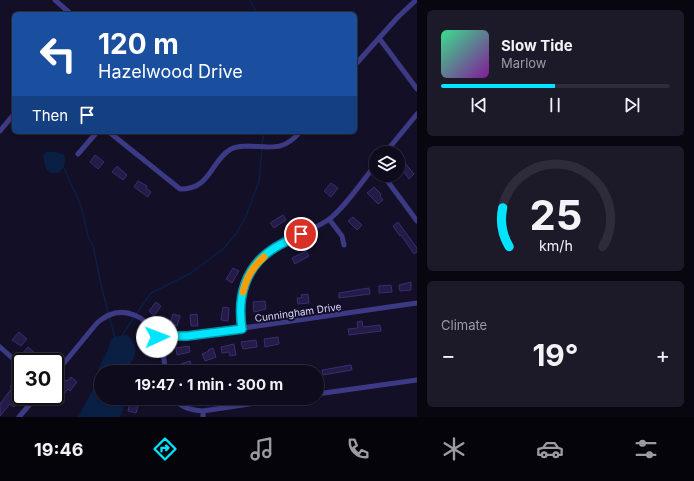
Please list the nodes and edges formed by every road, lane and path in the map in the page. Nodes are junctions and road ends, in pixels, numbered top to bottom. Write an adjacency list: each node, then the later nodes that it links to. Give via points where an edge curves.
1 (55, 0): 3 (street)
2 (416, 0): 4 (street)
3 (69, 12)
4 (379, 38): 5 (street); 6 (street)
5 (357, 63)
6 (417, 89)
7 (417, 114): 13 (street)
8 (12, 116): 9 (street)
9 (0, 131)
10 (95, 134): 14 (street)
11 (111, 134): 12 (street, via 180,189 198,186 225,155 236,147 282,146)
12 (298, 134)
13 (391, 146)
14 (78, 154)
15 (369, 174): 17 (street)
16 (388, 182): 18 (street)
17 (329, 219): 19 (street, via 342,236); 21 (street, via 273,249 261,259 245,284 241,299)
18 (417, 221)
19 (344, 245)
20 (417, 304): 21 (street, Cunningham Drive)
21 (242, 329): 22 (street, Cunningham Drive)
22 (157, 337): 25 (street, via 144,321 133,314 113,313 97,323); 26 (street)
23 (0, 347): 24 (street)
24 (12, 358)
25 (64, 363)
26 (165, 365)
27 (417, 380): 28 (street)
28 (324, 393)
29 (29, 405): 33 (street)
30 (182, 405): 32 (street)
31 (242, 405): 32 (street)
32 (203, 411): 34 (street)
33 (19, 417)
34 (203, 417)

